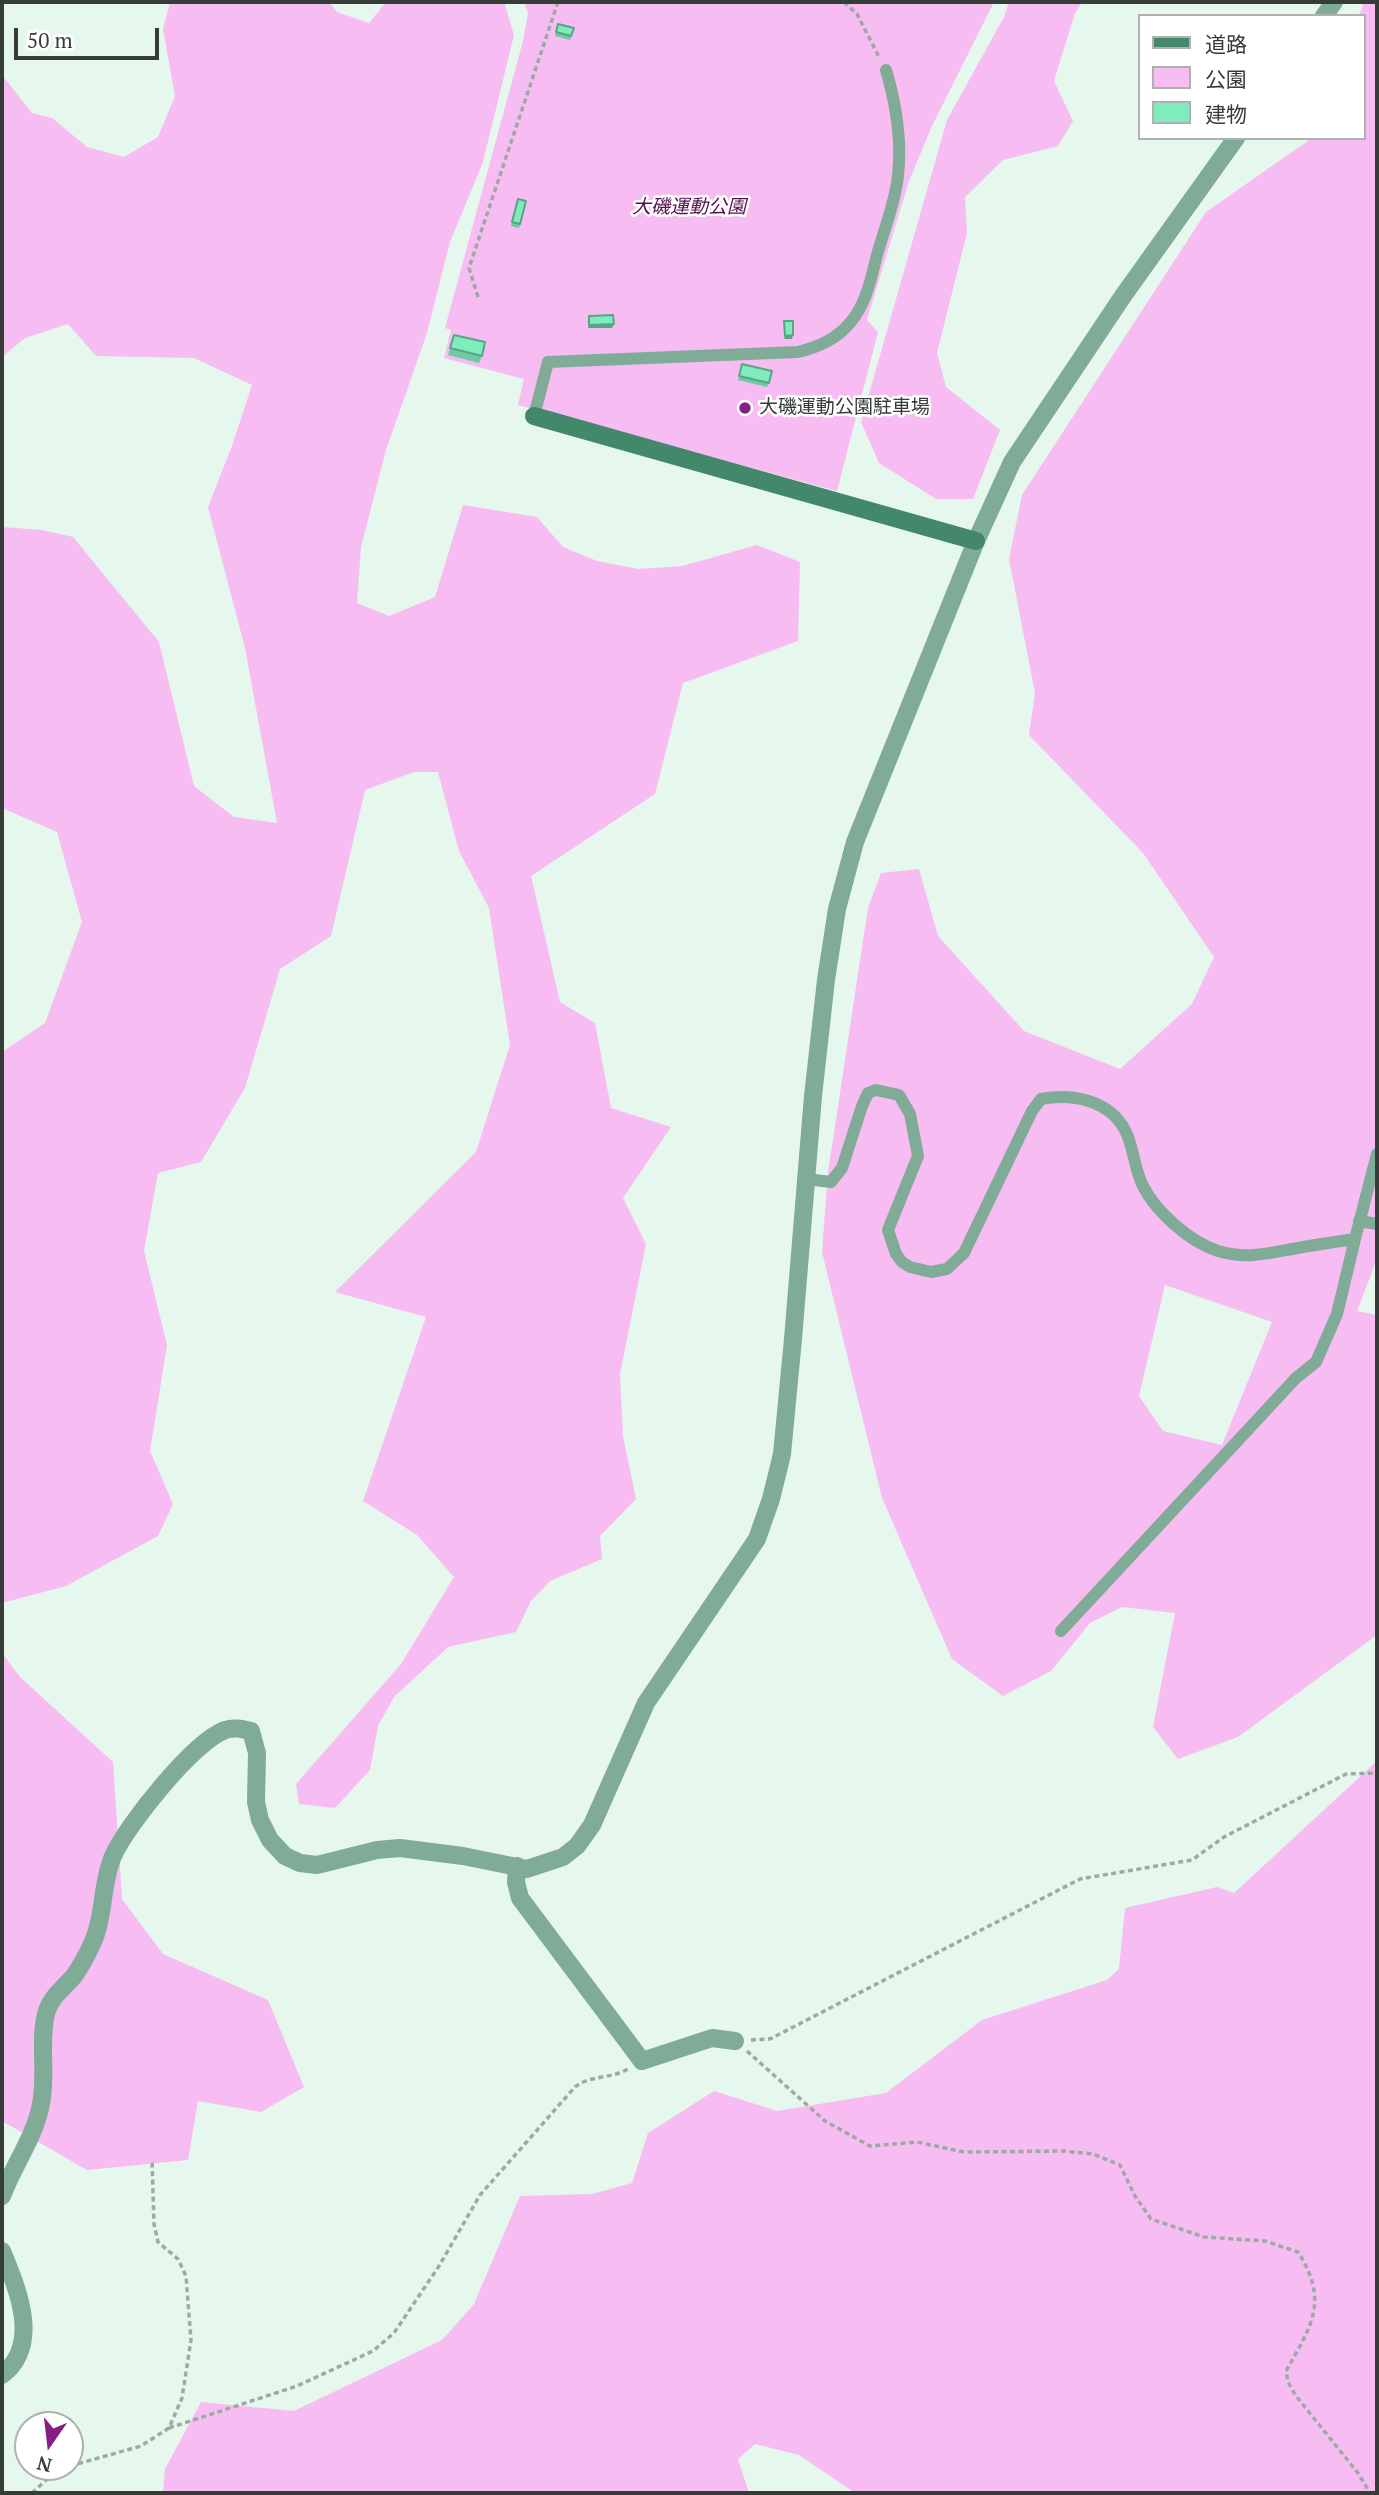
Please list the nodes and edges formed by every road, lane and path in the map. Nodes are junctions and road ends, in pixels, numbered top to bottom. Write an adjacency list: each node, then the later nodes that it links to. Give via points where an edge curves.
1 (558, 2): 5 (path, via 469,268)
2 (844, 2): 3 (path, via 857,14)
3 (886, 70): 6 (lane, via 898,124 898,178 866,296 849,324 833,339 798,352 548,362)
4 (1235, 140): 7 (street, via 1012,462)
5 (478, 297)
6 (534, 416): 7 (street)
7 (976, 541): 9 (street, via 855,842 837,909)
8 (1377, 1154): 10 (lane)
9 (806, 1179): 12 (lane, via 831,1181 842,1168 869,1093 876,1090 899,1096 910,1114 918,1156 888,1230 892,1246 910,1267 931,1272 947,1269 964,1254 1032,1111 1041,1099 1076,1097 1116,1117 1157,1209 1180,1230 1217,1251 1267,1256); 15 (street, via 782,1454 757,1539 646,1703 592,1825 577,1846 545,1864 527,1869)
10 (1359, 1221): 11 (lane); 12 (lane)
11 (1377, 1224)
12 (1355, 1239): 13 (lane, via 1337,1314 1316,1362 1296,1378)
13 (1061, 1631)
14 (1377, 1773): 16 (path, via 1346,1774 1224,1837 1192,1860 1080,1879 770,2039)
15 (517, 1866): 17 (street, via 520,1898); 19 (street, via 400,1848 317,1865 300,1863 285,1856 270,1840 260,1820 257,1753 251,1731 225,1730 209,1740 150,1801 113,1857 93,1942 47,2011 45,2078 36,2126)
16 (735, 2040): 17 (street, via 712,2038); 26 (path, via 825,2121 870,2146 917,2143 964,2152 1093,2154 1120,2165 1151,2219 1204,2237 1265,2241 1298,2252 1312,2276 1316,2301 1286,2371 1288,2382)
17 (642, 2061): 22 (path, via 619,2074 584,2080 575,2087 480,2195 408,2314 373,2351 297,2386)
18 (152, 2159): 22 (path, via 154,2224 158,2242 178,2259 186,2276 191,2340 181,2399)
19 (2, 2196)
20 (2, 2251): 21 (street, via 24,2321 22,2343 11,2368)
21 (2, 2375)
22 (169, 2428): 23 (path, via 141,2446)
23 (84, 2463)
24 (45, 2481): 25 (path)
25 (32, 2493)
26 (1370, 2493)

